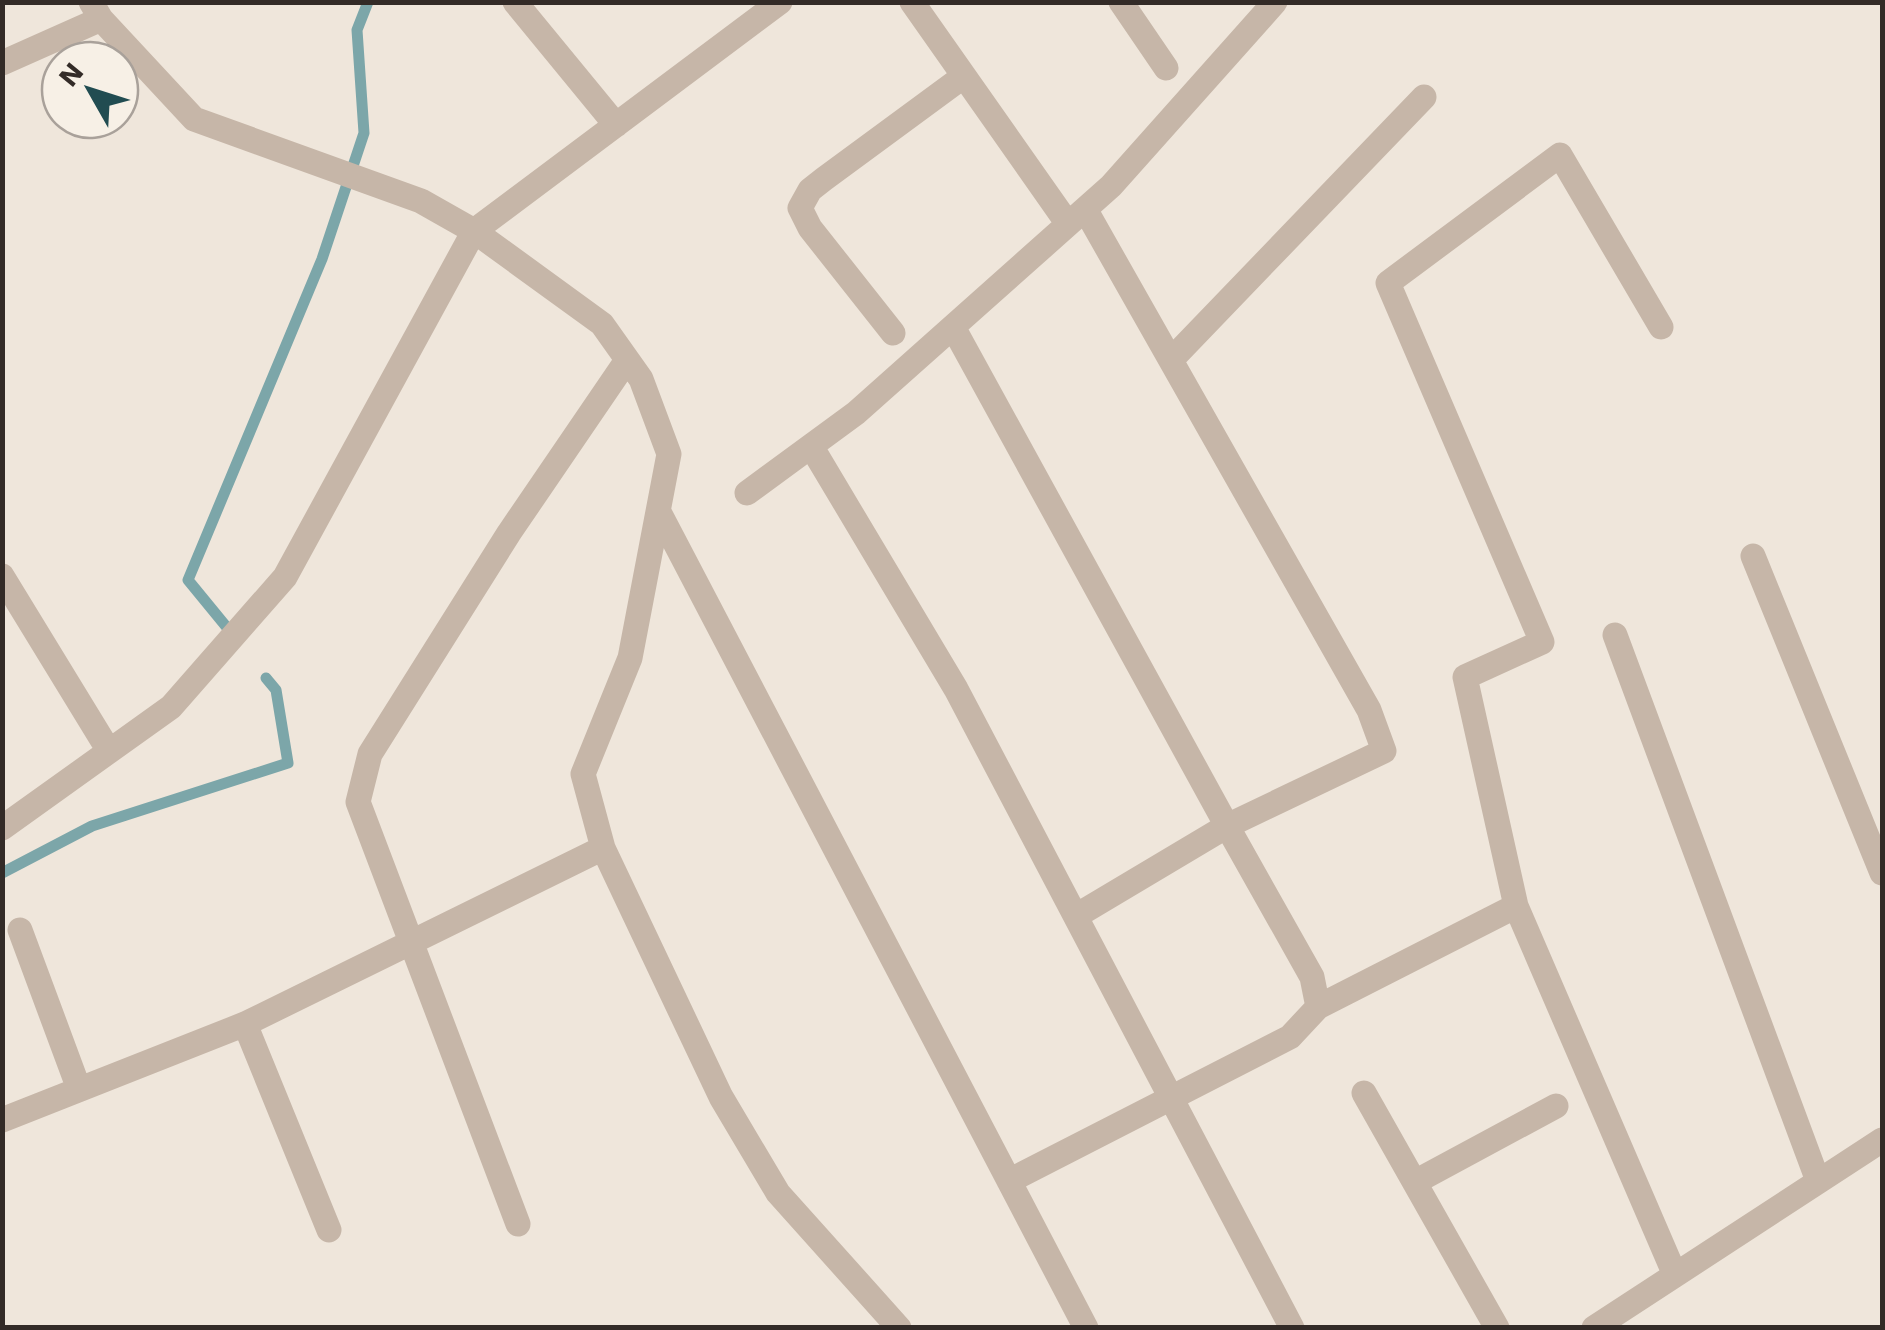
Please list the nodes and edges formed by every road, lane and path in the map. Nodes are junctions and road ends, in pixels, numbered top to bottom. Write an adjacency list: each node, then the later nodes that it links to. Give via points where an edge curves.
1 (515, 2): 11 (street)
2 (780, 2): 11 (street)
3 (912, 2): 9 (street)
4 (1120, 2): 8 (street)
5 (1275, 2): 12 (street)
6 (96, 11): 7 (street); 13 (street, via 194,119 420,201)
7 (2, 63)
8 (1166, 68)
9 (964, 76): 12 (street); 16 (street, via 810,190 800,208)
10 (1424, 97): 18 (street)
11 (616, 125): 13 (street)
12 (1077, 216): 14 (street); 18 (street)
13 (474, 230): 17 (street, via 602,324); 25 (street, via 285,577 171,706)
14 (953, 327): 19 (street); 26 (street)
15 (1662, 327): 30 (street, via 1560,155 1388,284 1542,642 1466,677)
16 (893, 333)
17 (627, 360): 21 (street, via 669,454); 33 (street, via 370,754 358,802)
18 (1171, 360): 26 (street, via 1370,710 1384,751)
19 (811, 446): 20 (street); 31 (street, via 956,689)
20 (748, 493)
21 (660, 514): 28 (street, via 630,658 584,774); 42 (street)
22 (1753, 556): 29 (street)
23 (2, 576): 25 (street)
24 (1615, 636): 44 (street)
25 (109, 751): 27 (street)
26 (1227, 826): 31 (street); 34 (street, via 1312,977)
27 (2, 828)
28 (603, 848): 33 (street); 48 (street, via 721,1097 778,1193)
29 (1882, 873)
30 (1516, 906): 34 (street); 47 (street)
31 (1076, 916): 38 (street)
32 (20, 930): 36 (street)
33 (409, 946): 35 (street); 45 (street)
34 (1318, 1007): 38 (street, via 1290,1037)
35 (245, 1024): 36 (street); 46 (street)
36 (80, 1089): 40 (street)
37 (1364, 1093): 43 (street)
38 (1171, 1098): 42 (street); 50 (street)
39 (1556, 1106): 43 (street)
40 (2, 1120)
41 (1882, 1140): 44 (street)
42 (1009, 1181): 49 (street)
43 (1414, 1182): 51 (street)
44 (1818, 1182): 47 (street)
45 (518, 1224)
46 (329, 1230)
47 (1675, 1275): 52 (street)
48 (898, 1328)
49 (1086, 1328)
50 (1292, 1328)
51 (1497, 1328)
52 (1594, 1328)

